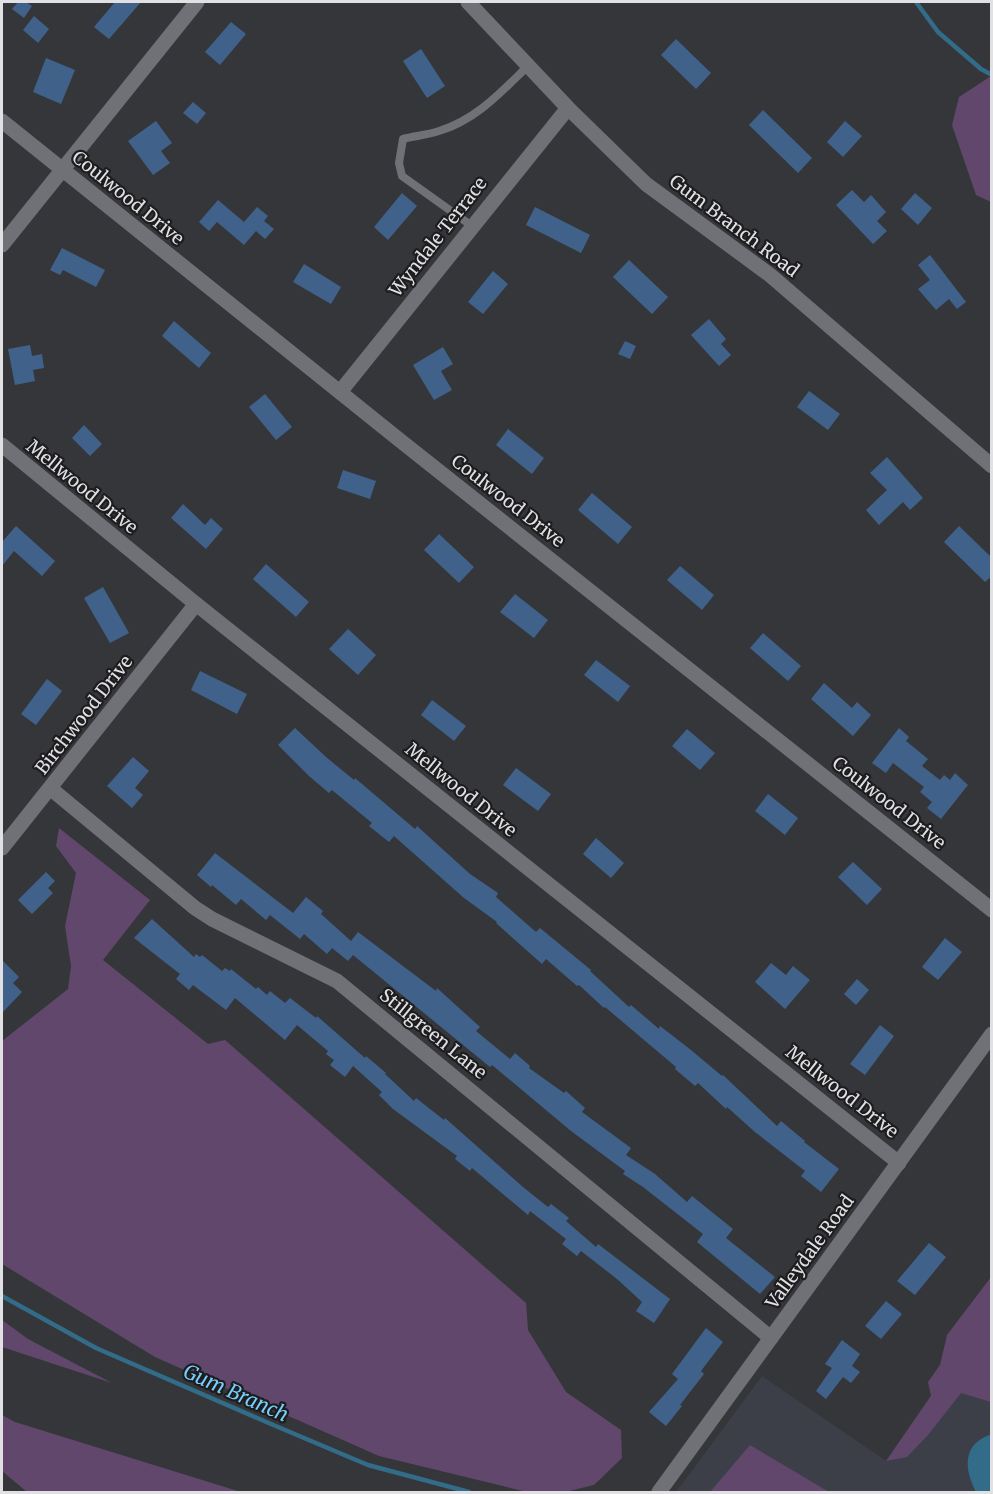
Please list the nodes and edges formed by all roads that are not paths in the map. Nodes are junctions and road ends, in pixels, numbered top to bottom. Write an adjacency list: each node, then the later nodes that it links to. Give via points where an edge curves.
1 (197, 2): 6 (street)
2 (468, 2): 3 (street, Gum Branch Road)
3 (528, 66): 4 (street, Gum Branch Road); 7 (lane, via 467,120 403,139 399,163 402,176)
4 (568, 108): 7 (street, Wyndale Terrace); 11 (street, Gum Branch Road, via 646,184 771,275)
5 (2, 121): 6 (street, Coulwood Drive)
6 (62, 170): 8 (street); 9 (street, Coulwood Drive)
7 (472, 226): 9 (street, Wyndale Terrace)
8 (2, 245)
9 (340, 392): 15 (street, Coulwood Drive)
10 (2, 446): 12 (street, Mellwood Drive)
11 (992, 466)
12 (196, 604): 13 (street, Birchwood Drive); 17 (street, Mellwood Drive)
13 (51, 789): 14 (street, Birchwood Drive); 18 (street, Stillgreen Lane, via 195,908 337,981)
14 (2, 848)
15 (992, 910)
16 (992, 1034): 17 (street, Valleydale Road)
17 (899, 1162): 18 (street, Valleydale Road)
18 (771, 1338): 19 (street, Valleydale Road)
19 (659, 1492)

